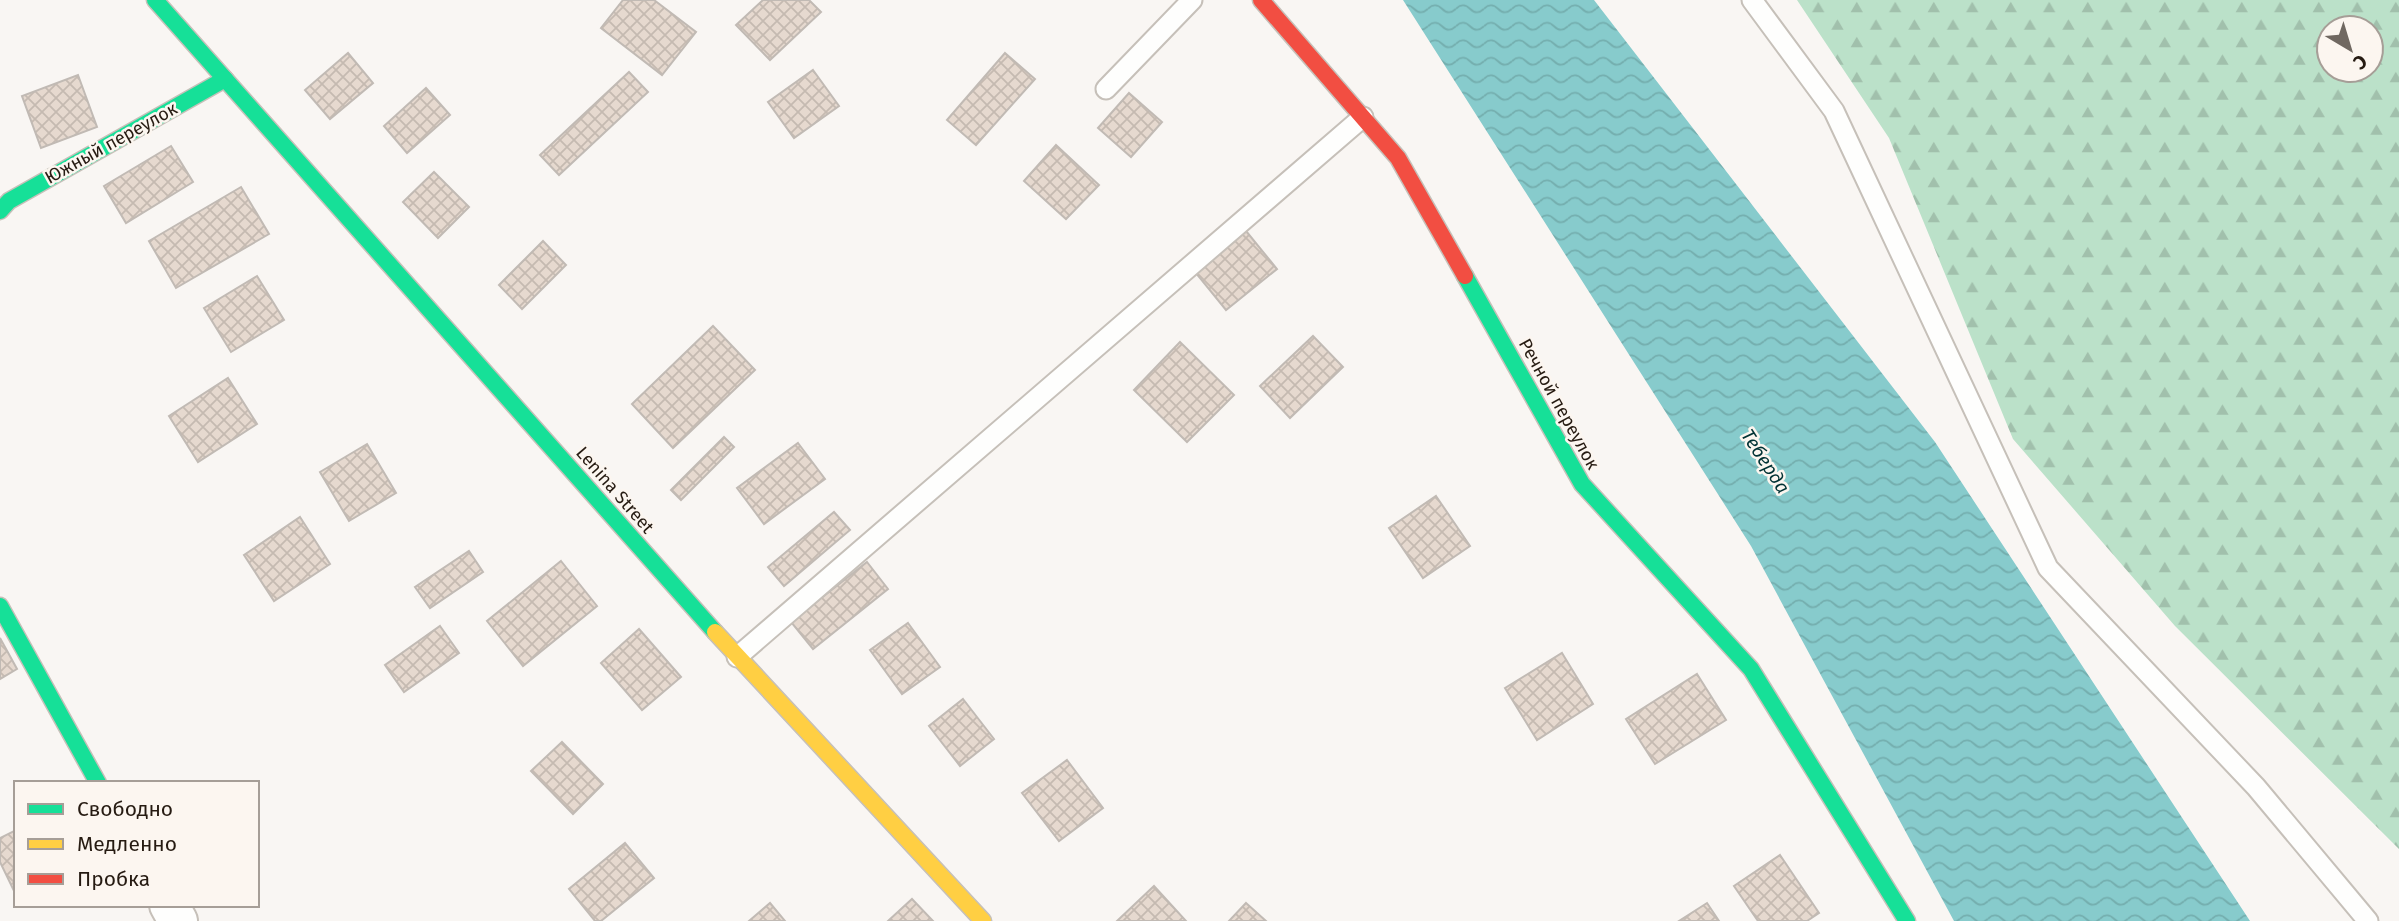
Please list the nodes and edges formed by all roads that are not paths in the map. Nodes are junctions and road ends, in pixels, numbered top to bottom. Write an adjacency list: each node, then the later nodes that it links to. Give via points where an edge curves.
1 (155, 0): 5 (street, Lenina Street)
2 (1192, 0): 6 (lane)
3 (1261, 0): 7 (street, Речной переулок)
4 (1752, 0): 14 (lane, via 1834,111 2048,568 2256,787)
5 (225, 79): 8 (street, Южный переулок, via 9,201); 10 (street, Lenina Street)
6 (1106, 89)
7 (1363, 117): 10 (lane); 13 (street, Речной переулок, via 1398,158 1581,484 1751,669)
8 (0, 211)
9 (0, 606): 11 (street)
10 (737, 657): 12 (street, Lenina Street)
11 (97, 781)
12 (983, 921)
13 (1908, 921)
14 (2368, 921)

